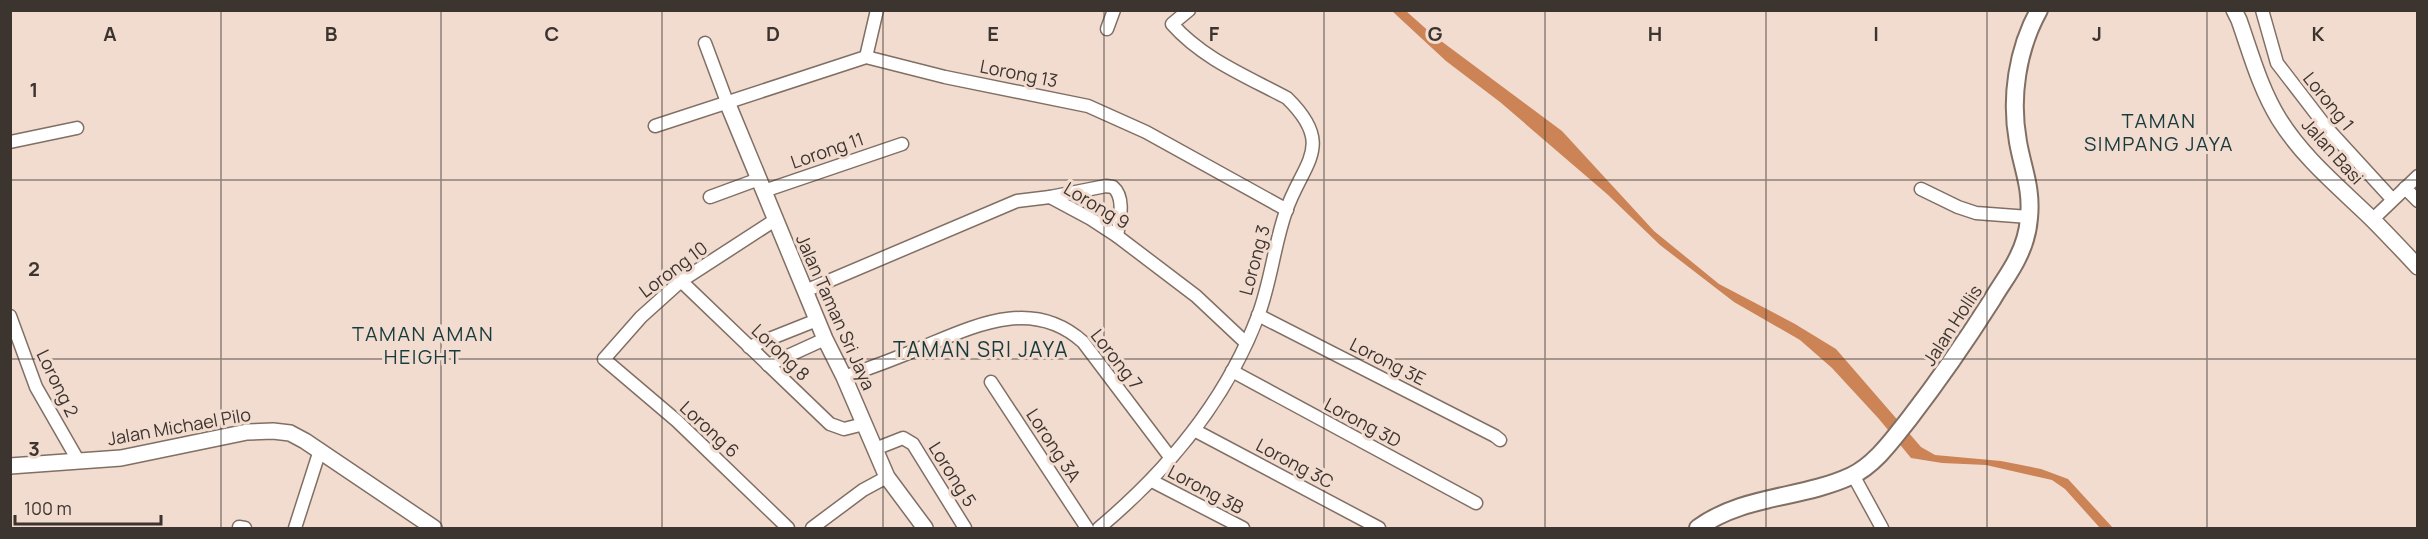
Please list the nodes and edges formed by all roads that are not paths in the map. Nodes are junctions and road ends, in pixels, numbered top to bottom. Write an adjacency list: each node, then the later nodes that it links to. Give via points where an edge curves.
1 (877, 10): 9 (street)
2 (1114, 10): 7 (street)
3 (1189, 10): 23 (street, Lorong 3, via 1172,24 1198,50 1287,98 1305,118 1311,133 1310,162)
4 (2039, 10): 24 (main road, Jalan Hollis, via 2017,72 2014,106 2018,144 2029,183)
5 (2234, 10): 26 (street, Jalan Basi, via 2258,77 2278,118 2304,155)
6 (2262, 10): 21 (street, Lorong 1, via 2277,63 2327,128)
7 (1107, 29)
8 (705, 43): 10 (street)
9 (866, 57): 10 (street); 23 (street, Lorong 13, via 1088,106 1146,132)
10 (727, 102): 11 (street); 16 (street, Jalan Taman Sri Jaya)
11 (655, 126)
12 (77, 128): 13 (street)
13 (10, 142)
14 (902, 144): 16 (street, Lorong 11)
15 (2418, 176): 17 (street)
16 (762, 185): 19 (street, Lorong 11); 25 (street, Jalan Taman Sri Jaya)
17 (2405, 188): 21 (street); 22 (street)
18 (1921, 189): 24 (street, via 1976,213)
19 (710, 197)
20 (1050, 197): 27 (street, Lorong 9); 27 (street, via 1113,188 1120,202); 30 (street, Lorong 9, via 1017,201)
21 (2392, 200): 26 (street)
22 (2418, 201)
23 (1287, 210): 31 (street, Lorong 3)
24 (2029, 217): 50 (main road, Jalan Hollis, via 2017,258 1943,374 1892,440)
25 (775, 220): 29 (street, Lorong 10); 30 (street, Jalan Taman Sri Jaya)
26 (2372, 220): 28 (street, Jalan Basi)
27 (1117, 236): 35 (street, Lorong 9, via 1196,296)
28 (2418, 267)
29 (681, 281): 36 (street, Lorong 8); 37 (street, Lorong 10, via 641,317)
30 (805, 291): 33 (street, Jalan Taman Sri Jaya)
31 (1258, 315): 35 (street, Lorong 3); 44 (street, Lorong 3E)
32 (10, 316): 48 (street, Lorong 2, via 36,387)
33 (817, 320): 34 (street, Jalan Taman Sri Jaya); 36 (street)
34 (825, 339): 38 (street); 40 (street, Jalan Taman Sri Jaya)
35 (1245, 342): 39 (street, Lorong 3)
36 (749, 347): 38 (street, Lorong 8)
37 (604, 359): 56 (street, Lorong 6, via 677,421)
38 (768, 365): 42 (street, Lorong 8, via 830,424 844,429)
39 (1232, 371): 43 (street, Lorong 3); 53 (street, Lorong 3D)
40 (844, 377): 42 (street, Jalan Taman Sri Jaya); 47 (street, Lorong 7, via 976,326 1020,318 1051,321 1069,329 1083,342)
41 (991, 382): 60 (street, Lorong 3A)
42 (864, 424): 45 (street, Jalan Taman Sri Jaya)
43 (1194, 430): 47 (street, Lorong 3); 63 (street, Lorong 3C)
44 (1500, 441)
45 (875, 449): 51 (street, Jalan Taman Sri Jaya); 59 (street, Lorong 5, via 903,438 913,444)
46 (320, 450): 48 (street, Jalan Michael Pilo, via 290,433 267,431); 54 (street); 55 (street, Jalan Michael Pilo)
47 (1170, 458): 52 (street, Lorong 3)
48 (79, 462): 49 (street, Jalan Michael Pilo)
49 (10, 466)
50 (1853, 475): 64 (main road, Jalan Hollis, via 1733,509); 65 (street)
51 (887, 477): 57 (street); 58 (street, Jalan Taman Sri Jaya)
52 (1152, 481): 61 (street, Lorong 3); 62 (street, Lorong 3B)
53 (1476, 503)
54 (295, 528)
55 (434, 528)
56 (788, 528)
57 (812, 528)
58 (925, 528)
59 (965, 528)
60 (1087, 528)
61 (1099, 528)
62 (1243, 528)
63 (1379, 528)
64 (1698, 528)
65 (1882, 528)

